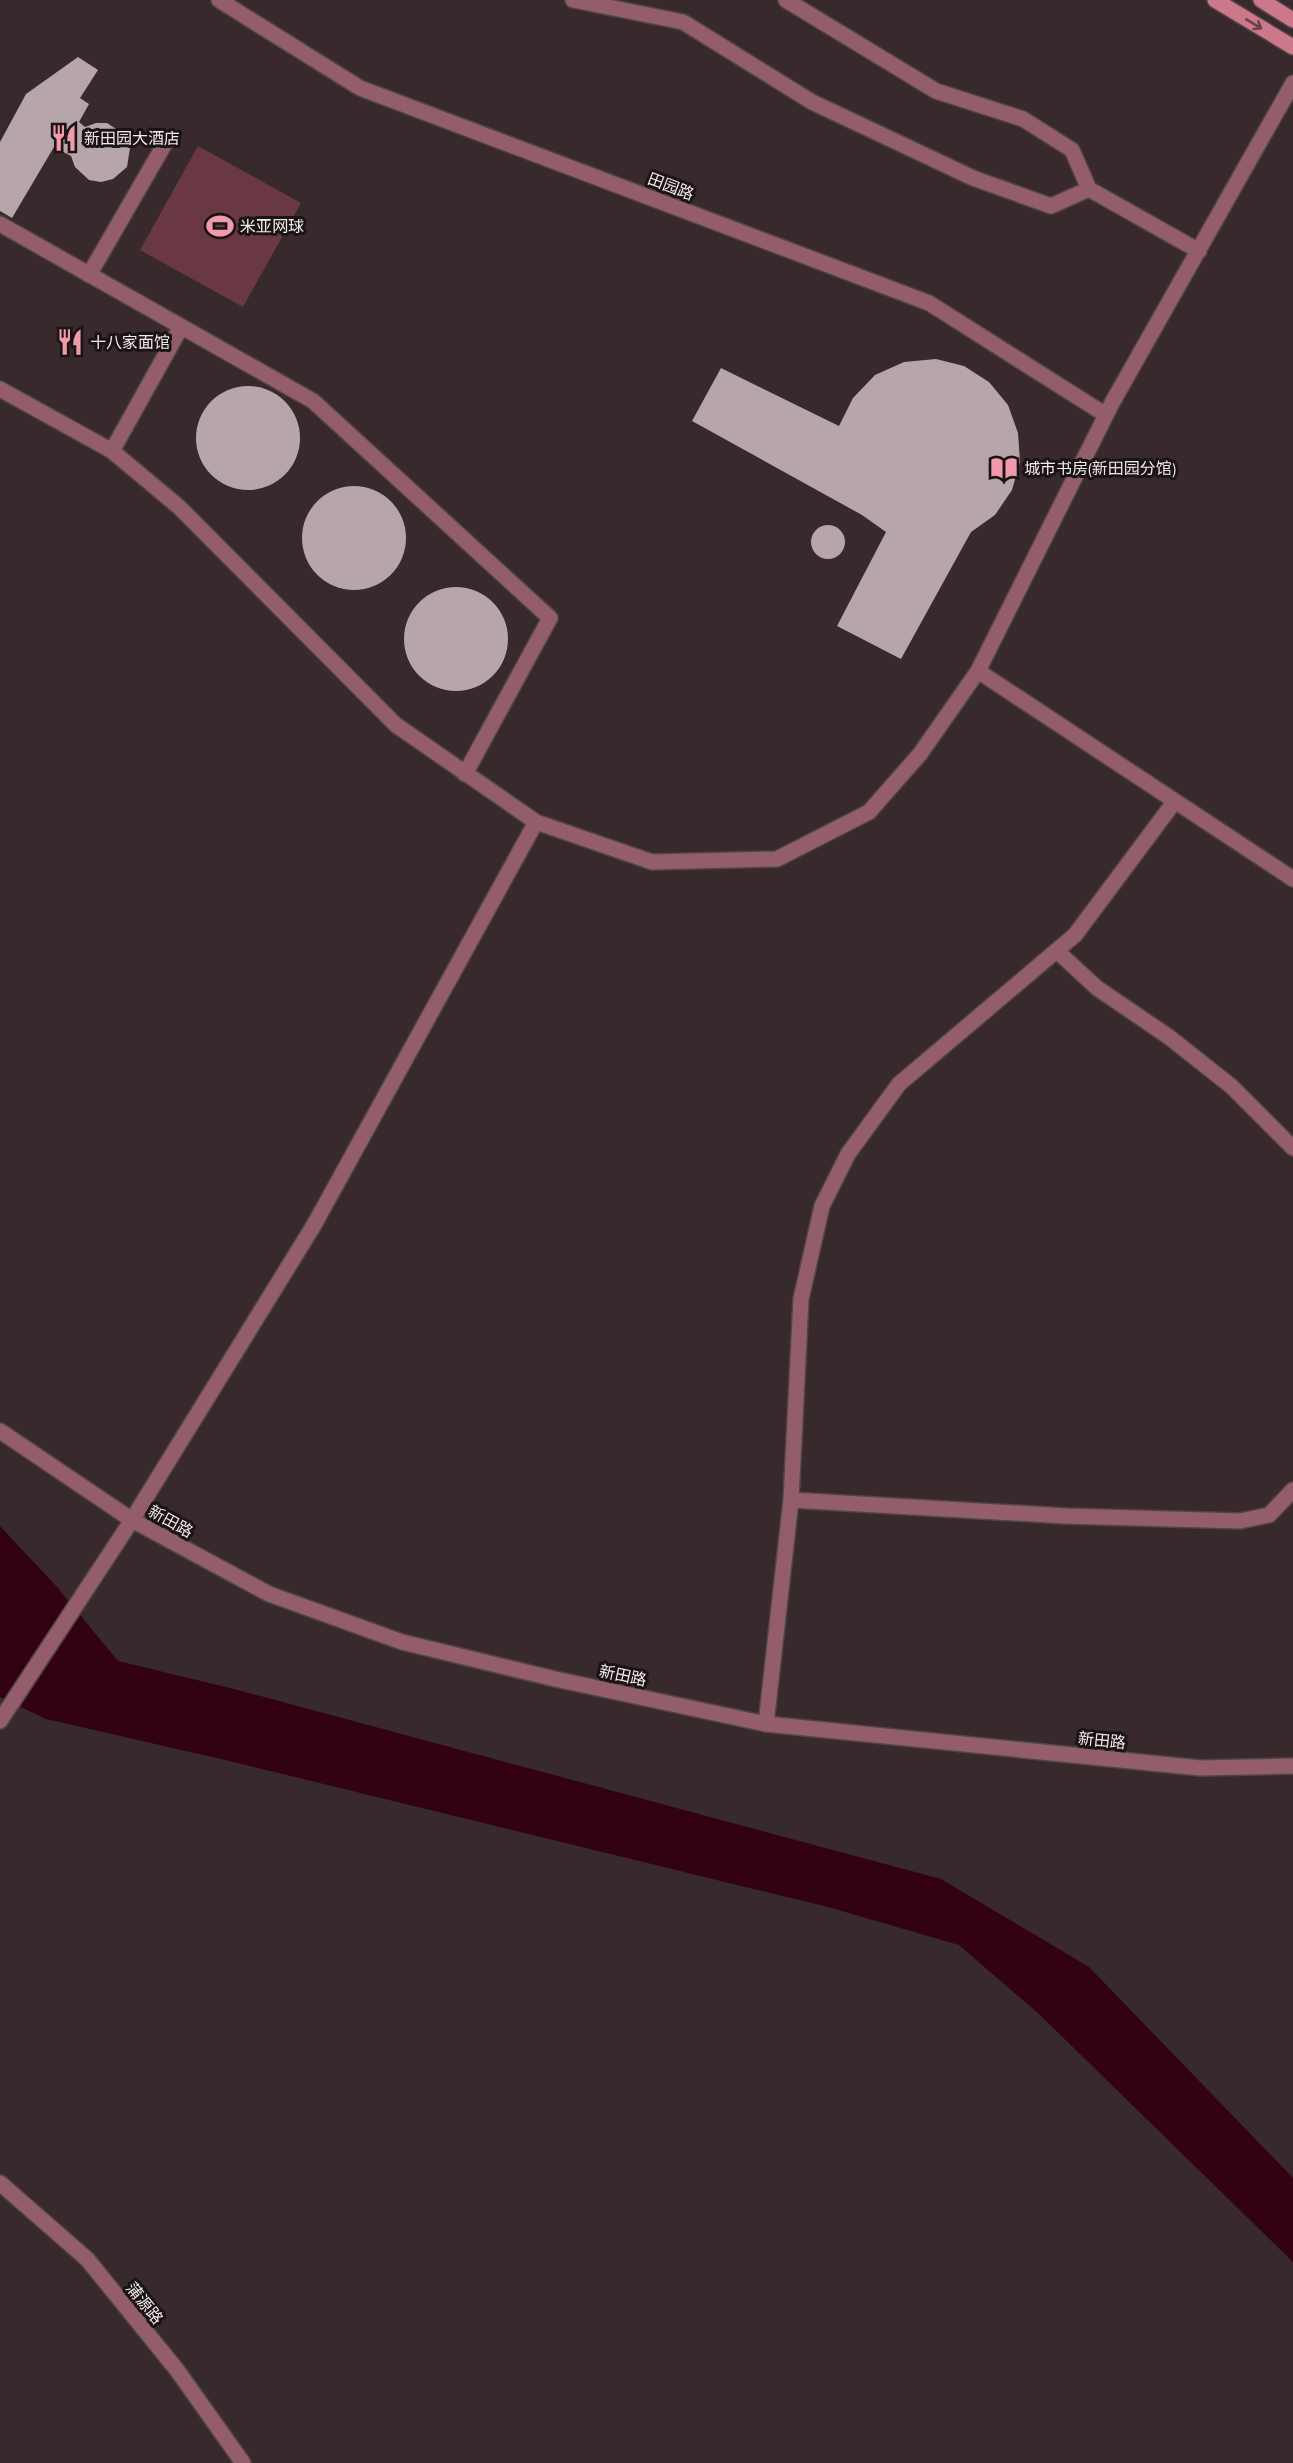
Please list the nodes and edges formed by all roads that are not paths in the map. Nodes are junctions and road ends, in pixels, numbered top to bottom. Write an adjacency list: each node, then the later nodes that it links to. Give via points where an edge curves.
1 (219, 0): 16 (street, 田园路, via 360,88 929,303)
2 (573, 0): 10 (street, via 683,22 812,102 984,182 1051,206)
3 (786, 0): 10 (street, via 936,91 1023,119 1072,150)
4 (1215, 0): 7 (main road, one-way to 7)
5 (1261, 0): 6 (main road)
6 (1293, 20)
7 (1293, 48)
8 (1293, 83): 12 (street)
9 (167, 140): 13 (street)
10 (1089, 189): 12 (street)
11 (0, 224): 13 (street)
12 (1199, 250): 16 (street)
13 (89, 275): 14 (street)
14 (181, 327): 17 (street); 19 (street, via 313,401 550,618)
15 (0, 389): 17 (street)
16 (1106, 415): 18 (street)
17 (112, 451): 19 (street, via 179,507 396,725)
18 (978, 672): 20 (street); 21 (street, via 920,754 869,812 777,859 652,862)
19 (465, 774): 21 (street)
20 (1175, 801): 22 (street); 23 (street, via 1075,935)
21 (536, 822): 28 (street, via 314,1225)
22 (1293, 879)
23 (1057, 951): 24 (street, via 1097,988 1231,1086); 27 (street, via 899,1084 848,1154 822,1206 801,1299)
24 (1293, 1148)
25 (0, 1431): 28 (street, 新田路)
26 (1293, 1490): 27 (street, via 1269,1515 1239,1521 1066,1516)
27 (791, 1500): 30 (street)
28 (132, 1520): 29 (street); 30 (street, 新田路, via 269,1594 402,1642)
29 (0, 1721)
30 (766, 1724): 31 (street, 新田路, via 1200,1768)
31 (1293, 1766)
32 (0, 2183): 33 (street, 蒲源路, via 87,2259 177,2370)
33 (243, 2463)

